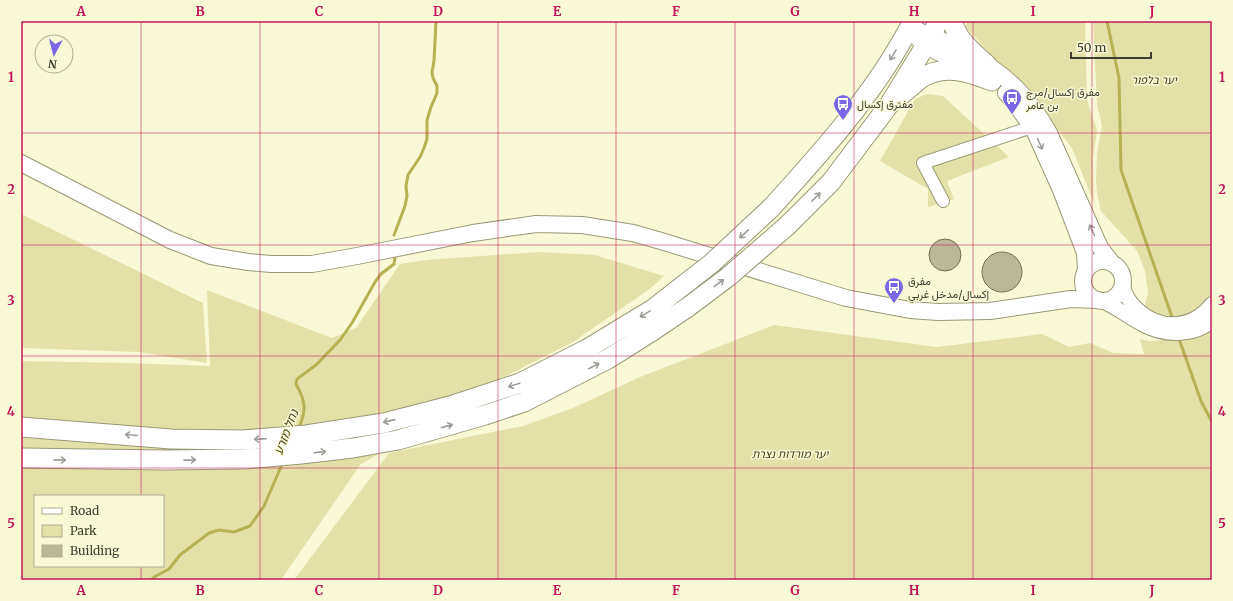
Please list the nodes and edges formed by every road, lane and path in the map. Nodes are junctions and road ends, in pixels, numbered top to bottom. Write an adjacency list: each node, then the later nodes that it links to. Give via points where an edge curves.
1 (952, 21): 4 (highway, via 959,38)
2 (911, 24): 3 (main road); 16 (highway, one-way to 16, bridge, via 871,91 772,207 712,263 676,292 600,342)
3 (932, 34): 4 (main road, via 963,64 983,75); 5 (highway)
4 (989, 73): 5 (highway, via 944,70 932,73 921,78); 6 (main road); 9 (main road, one-way to 4, via 1097,241 1041,119 1017,89 1004,78)
5 (889, 105): 16 (highway, one-way to 5, bridge, via 608,359 688,307 728,277 788,225 831,182)
6 (1032, 127): 8 (street, via 923,163); 10 (main road, one-way to 10, via 1082,243)
7 (21, 163): 13 (main road, via 170,240 212,256 248,262 312,264 510,227 536,224 575,225 661,240 846,298 910,310 990,311)
8 (943, 201)
9 (1112, 263): 10 (main road, via 1098,261); 11 (main road, via 1123,276)
10 (1085, 273): 12 (main road, via 1084,289 1088,295); 13 (main road, via 1066,292)
11 (1123, 286): 12 (main road, via 1114,298); 14 (street, via 1124,293 1133,305 1144,315 1161,323 1190,321 1206,312)
12 (1100, 300): 13 (main road, via 1071,299); 15 (street, via 1151,329 1165,332 1186,332 1202,327)
13 (1036, 304)
14 (1212, 304)
15 (1212, 320)
16 (554, 377): 17 (highway, one-way to 17, via 520,383 450,406 384,422 306,435 242,440 171,439); 18 (highway, one-way to 16, via 245,459 353,448 398,440 524,402)
17 (21, 427)
18 (21, 458)

